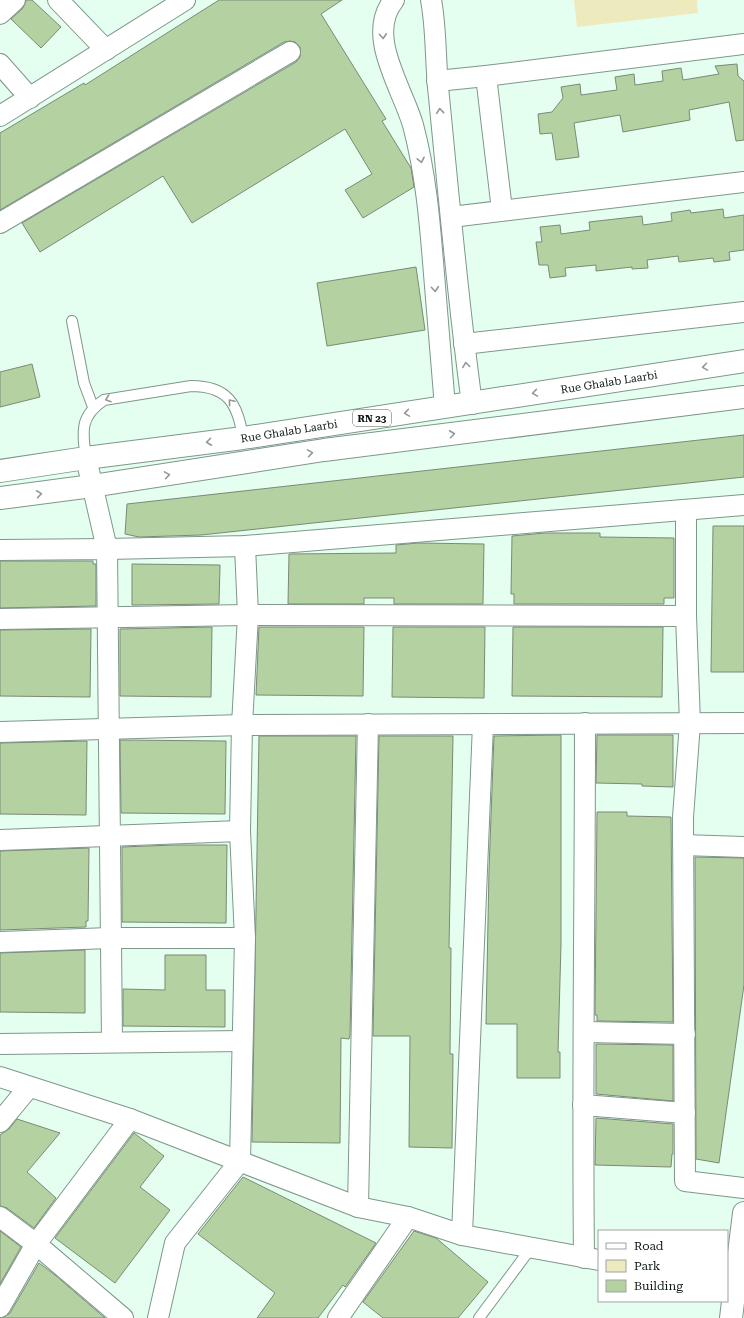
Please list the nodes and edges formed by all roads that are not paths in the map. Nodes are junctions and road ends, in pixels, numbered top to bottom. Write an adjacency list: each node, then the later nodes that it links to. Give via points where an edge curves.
1 (15, 0): 6 (street)
2 (58, 0): 8 (street)
3 (185, 0): 8 (street)
4 (394, 0): 26 (street, one-way to 26, via 388,7 382,36 409,111 426,180)
5 (431, 0): 12 (street)
6 (0, 14)
7 (744, 44): 11 (street)
8 (106, 50): 13 (street)
9 (290, 52): 18 (street)
10 (0, 64): 13 (street)
11 (486, 76): 12 (street); 16 (street)
12 (437, 80): 17 (street, one-way to 12)
13 (30, 98): 14 (street)
14 (0, 116)
15 (744, 182): 16 (street)
16 (502, 210): 17 (street)
17 (451, 217): 21 (street)
18 (0, 223)
19 (744, 312): 21 (street)
20 (72, 321): 25 (lane, via 84,383)
21 (464, 344): 24 (street, one-way to 21)
22 (744, 361): 24 (main road, Rue Ghalab Laarbi / RN 23, one-way to 24)
23 (744, 397): 30 (main road, one-way to 23)
24 (472, 404): 26 (main road, Rue Ghalab Laarbi / RN 23)
25 (93, 407): 28 (lane, one-way to 25, via 237,409 229,398 218,390 204,386 116,397 104,400); 29 (lane, via 82,430)
26 (445, 407): 27 (main road, Rue Ghalab Laarbi / RN 23, one-way to 27)
27 (275, 433): 28 (main road, Rue Ghalab Laarbi / RN 23); 30 (main road)
28 (243, 438): 29 (main road, Rue Ghalab Laarbi / RN 23, one-way to 29)
29 (86, 458): 31 (main road, Rue Ghalab Laarbi / RN 23); 32 (street)
30 (279, 458): 32 (main road, one-way to 30)
31 (0, 471)
32 (92, 486): 33 (main road, one-way to 32); 37 (street)
33 (0, 498)
34 (744, 505): 35 (street)
35 (686, 510): 36 (street); 40 (street)
36 (245, 546): 37 (street); 39 (street)
37 (107, 548): 38 (street); 41 (street)
38 (0, 550)
39 (248, 615): 40 (street); 41 (street); 48 (street)
40 (686, 616): 43 (street)
41 (108, 618): 42 (street); 49 (street)
42 (0, 619)
43 (690, 723): 44 (street); 47 (street); 54 (street)
44 (744, 723)
45 (368, 724): 46 (street); 48 (street); 72 (street)
46 (483, 724): 47 (street); 76 (street)
47 (585, 724): 59 (street)
48 (242, 725): 49 (street); 51 (street)
49 (110, 729): 50 (street); 52 (street)
50 (0, 732)
51 (240, 831): 52 (street); 57 (street)
52 (111, 836): 53 (street); 56 (street)
53 (0, 840)
54 (683, 845): 55 (street); 60 (street)
55 (744, 847)
56 (110, 938): 57 (street); 58 (street); 62 (street)
57 (245, 938): 61 (street)
58 (0, 942)
59 (584, 1032): 60 (street); 66 (street)
60 (684, 1034): 67 (street)
61 (242, 1041): 62 (street); 70 (street)
62 (112, 1042): 63 (street)
63 (0, 1044)
64 (0, 1077): 65 (street)
65 (29, 1087): 68 (street); 69 (street)
66 (583, 1105): 67 (street); 79 (street)
67 (685, 1113): 71 (street, via 685,1181)
68 (130, 1119): 70 (street); 77 (street)
69 (0, 1122)
70 (240, 1161): 72 (street); 83 (street, via 175,1243)
71 (744, 1188)
72 (358, 1207): 75 (street)
73 (744, 1213): 80 (main road)
74 (0, 1217): 77 (street)
75 (408, 1218): 76 (street); 84 (street)
76 (462, 1235): 78 (street)
77 (36, 1244): 81 (street); 82 (street)
78 (531, 1248): 79 (street); 85 (lane)
79 (592, 1259)
80 (736, 1275): 86 (main road)
81 (0, 1307)
82 (122, 1318)
83 (158, 1318)
84 (338, 1318)
85 (479, 1318)
86 (731, 1318)

